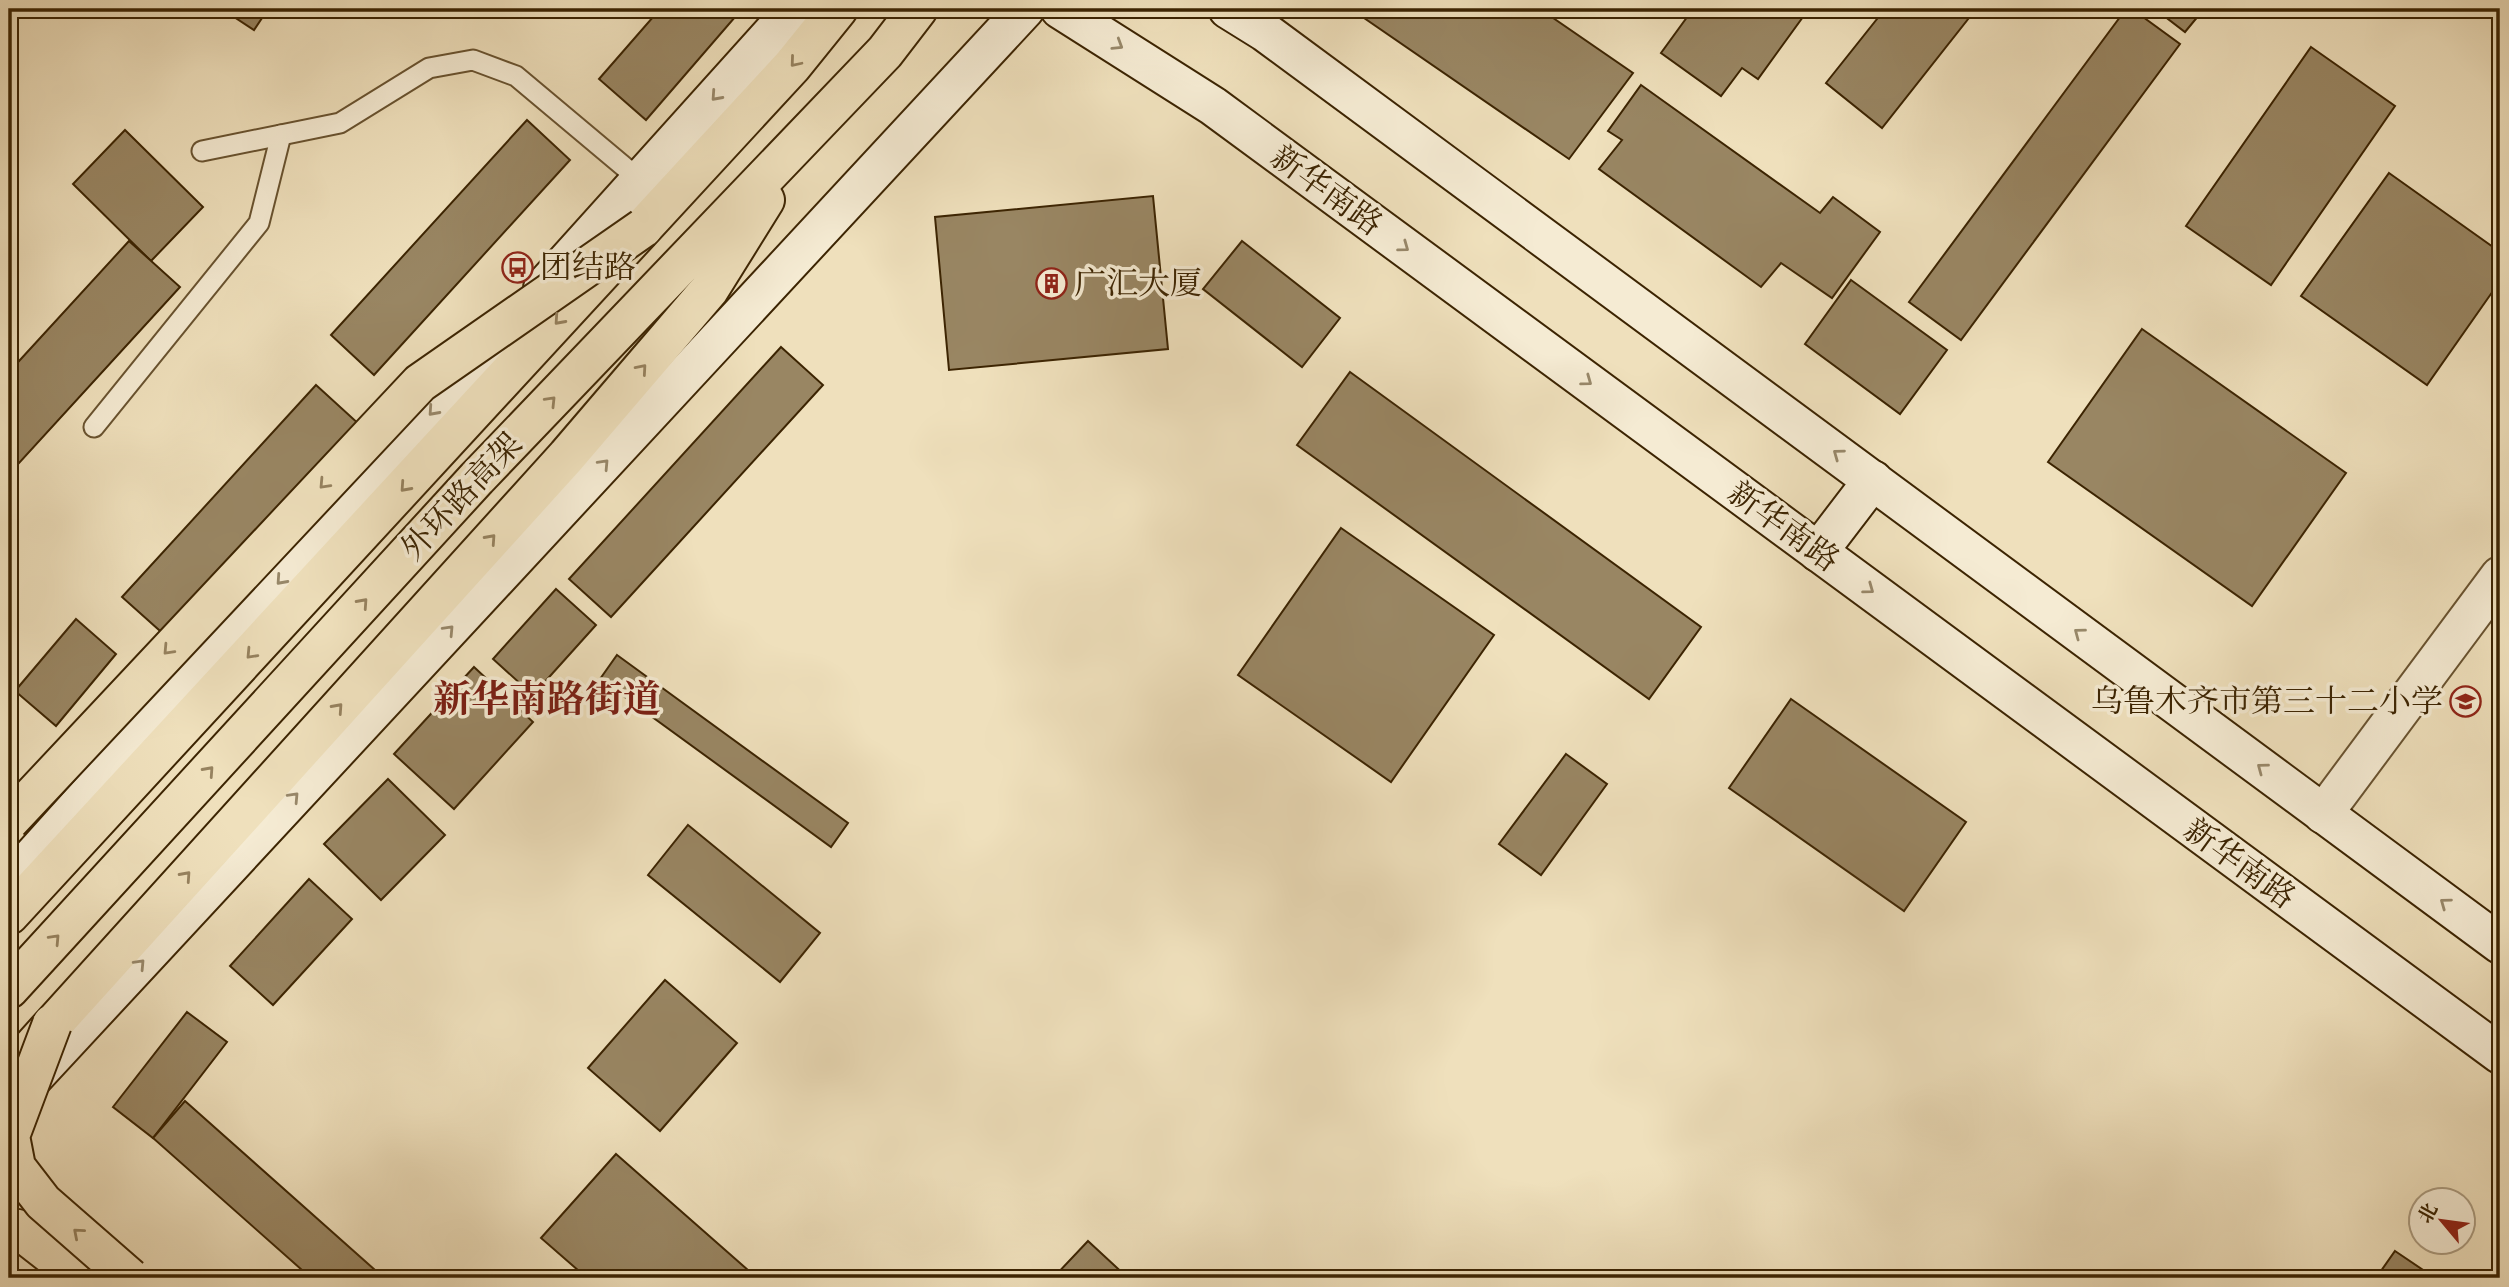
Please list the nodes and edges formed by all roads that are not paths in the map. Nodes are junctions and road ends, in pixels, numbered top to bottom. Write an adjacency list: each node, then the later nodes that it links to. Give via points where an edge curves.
1 (794, 9): 10 (main road, one-way to 10)
2 (838, 9): 11 (highway, 外环路高架, one-way to 11, via 792,66)
3 (918, 9): 7 (highway, 外环路高架, via 885,52)
4 (1025, 9): 24 (main road, one-way to 4)
5 (1060, 9): 14 (main road, 新华南路, one-way to 14, via 1213,106)
6 (1228, 9): 13 (main road, one-way to 6)
7 (807, 134): 20 (highway, 外环路高架, one-way to 7, via 477,478); 21 (highway, one-way to 7, via 567,456 709,290)
8 (281, 135): 9 (lane); 10 (lane, via 340,123 429,68 473,60 516,76); 12 (lane, via 259,223)
9 (202, 150)
10 (640, 180): 18 (main road, one-way to 18)
11 (643, 228): 17 (highway, one-way to 17, bridge, via 420,383); 18 (highway, 外环路高架, one-way to 18, bridge)
12 (94, 427)
13 (1873, 480): 14 (main road); 16 (main road, one-way to 13)
14 (1818, 552): 22 (main road, 新华南路, one-way to 22)
15 (2500, 576): 16 (main road)
16 (2323, 814): 19 (main road, one-way to 16)
17 (9, 821)
18 (9, 890)
19 (2500, 944)
20 (9, 989)
21 (52, 1024): 23 (highway); 27 (highway, one-way to 21, bridge, via 43,1202 16,1167 10,1136)
22 (2500, 1054)
23 (9, 1073)
24 (9, 1103)
25 (9, 1228): 26 (highway)
26 (81, 1278)
27 (130, 1278)

